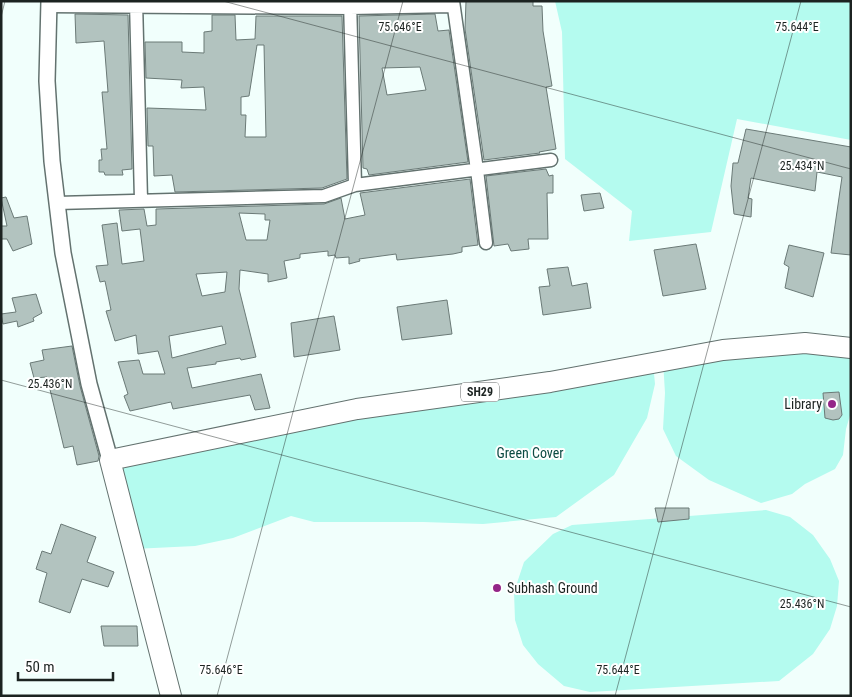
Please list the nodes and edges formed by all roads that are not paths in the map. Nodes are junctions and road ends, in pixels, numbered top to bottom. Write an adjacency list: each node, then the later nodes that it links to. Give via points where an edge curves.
1 (49, 3): 2 (street); 9 (street, via 47,81)
2 (136, 4): 3 (street); 8 (street)
3 (350, 4): 4 (street); 7 (street)
4 (453, 4): 6 (street)
5 (551, 160): 6 (street)
6 (478, 170): 7 (street); 10 (street)
7 (355, 185): 8 (street, via 324,196)
8 (141, 200): 9 (street)
9 (57, 203): 12 (street, via 63,254 89,384)
10 (486, 243)
11 (851, 348): 12 (main road, SH29, via 805,343 723,350 550,382 357,410)
12 (110, 460): 13 (main road)
13 (171, 696)

